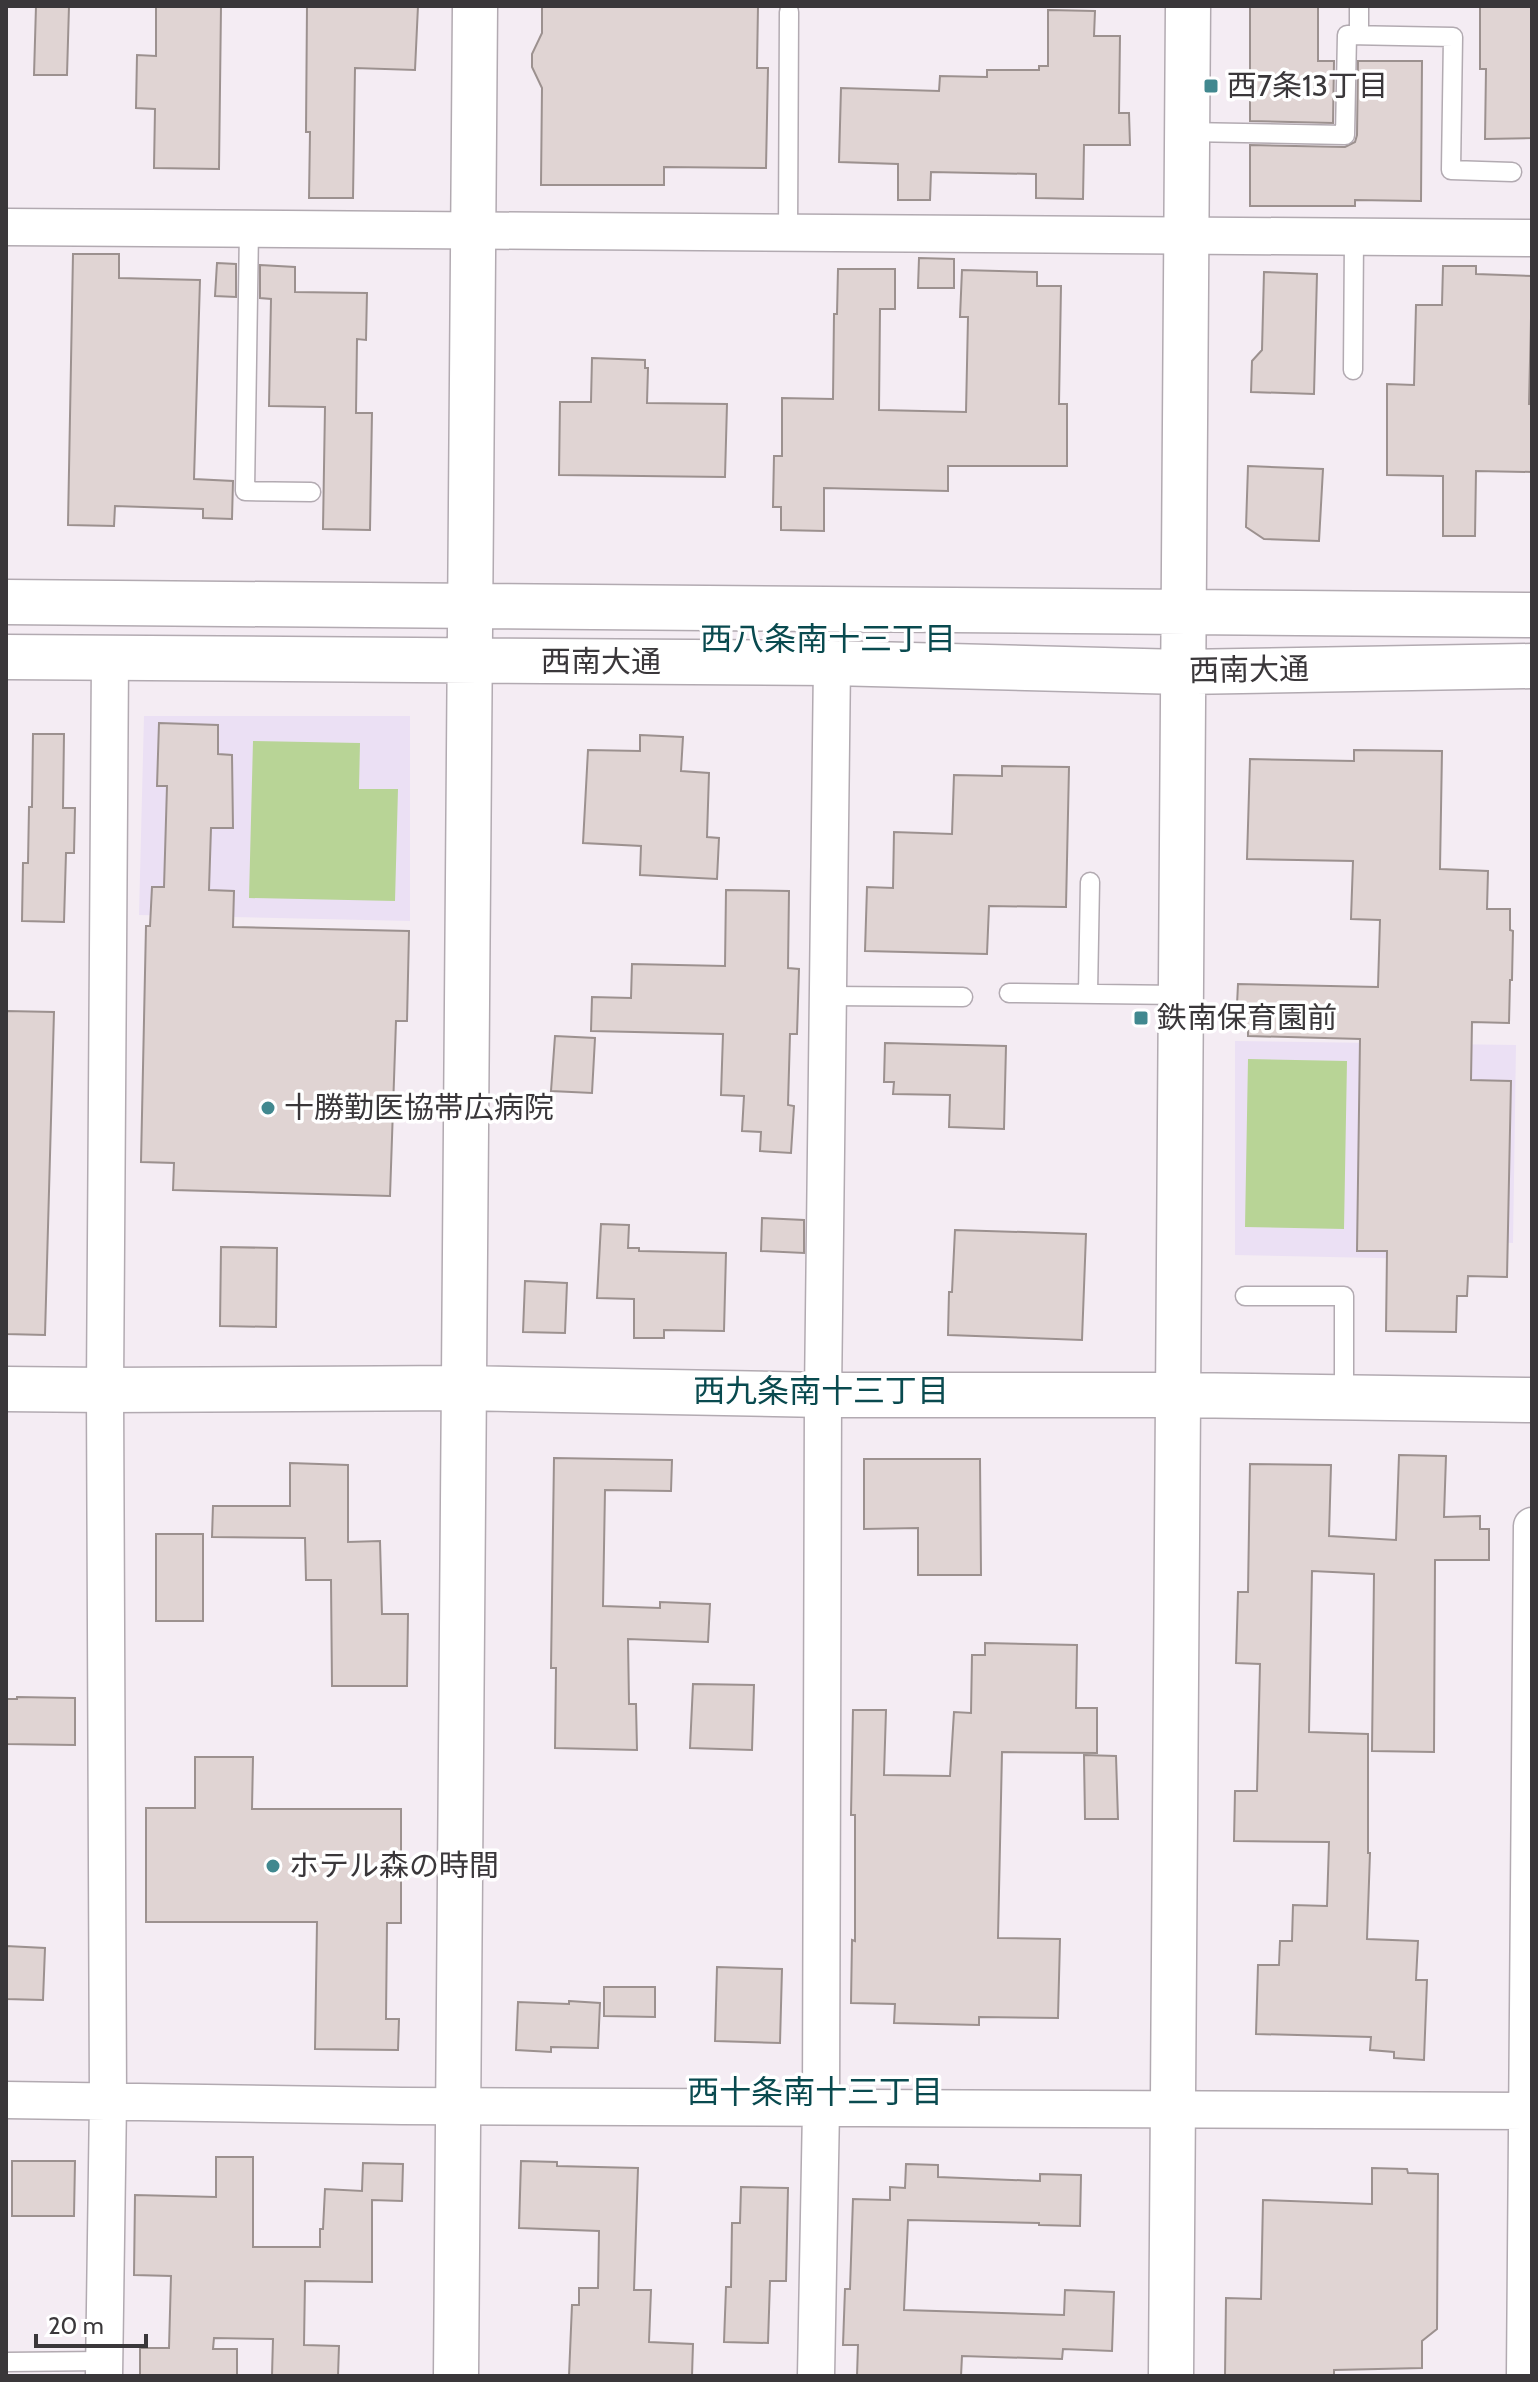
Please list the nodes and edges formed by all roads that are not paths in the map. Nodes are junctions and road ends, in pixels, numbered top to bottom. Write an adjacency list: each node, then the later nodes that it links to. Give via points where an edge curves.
1 (475, 6): 10 (street)
2 (1188, 6): 6 (street)
3 (1359, 6): 5 (lane)
4 (789, 12): 11 (lane)
5 (1359, 35): 6 (lane, via 1347,35 1345,135); 7 (lane, via 1453,37 1451,170)
6 (1187, 132): 12 (street)
7 (1512, 172)
8 (6, 227): 9 (street)
9 (249, 229): 10 (street); 16 (lane, via 245,491)
10 (474, 231): 11 (street); 18 (street)
11 (788, 234): 12 (street)
12 (1185, 236): 13 (street); 19 (street)
13 (1354, 237): 14 (street); 15 (lane)
14 (1532, 238)
15 (1353, 370)
16 (311, 492)
17 (6, 602): 18 (street, 西南大通)
18 (469, 604): 19 (street, 西南大通); 23 (street)
19 (1184, 613): 20 (street, 西南大通); 26 (street)
20 (1532, 615)
21 (6, 657): 22 (street, 西南大通)
22 (110, 658): 23 (street, 西南大通); 36 (street)
23 (469, 662): 24 (street, 西南大通); 34 (street)
24 (832, 663): 26 (street, 西南大通); 31 (street)
25 (1532, 666): 26 (street, 西南大通)
26 (1182, 672): 30 (street)
27 (1090, 882): 29 (lane)
28 (1009, 993): 29 (lane)
29 (1088, 993): 30 (lane)
30 (1180, 995): 38 (street)
31 (828, 996): 32 (lane); 37 (street)
32 (963, 997)
33 (1245, 1296): 39 (lane, via 1344,1296)
34 (462, 1388): 36 (street); 37 (street); 45 (street)
35 (6, 1389): 36 (street)
36 (105, 1390): 44 (street)
37 (823, 1395): 38 (street); 46 (street)
38 (1177, 1395): 39 (street); 47 (street)
39 (1344, 1397): 40 (street)
40 (1532, 1400)
41 (1532, 1526): 42 (street)
42 (1530, 1975): 48 (street)
43 (6, 2100): 44 (street)
44 (108, 2100): 45 (street); 50 (street)
45 (459, 2106): 46 (street); 51 (street)
46 (821, 2109): 47 (street); 52 (street)
47 (1175, 2110): 48 (street); 53 (street)
48 (1529, 2111): 54 (street)
49 (6, 2362): 50 (lane)
50 (104, 2369)
51 (456, 2376)
52 (816, 2376)
53 (1171, 2376)
54 (1525, 2376)

